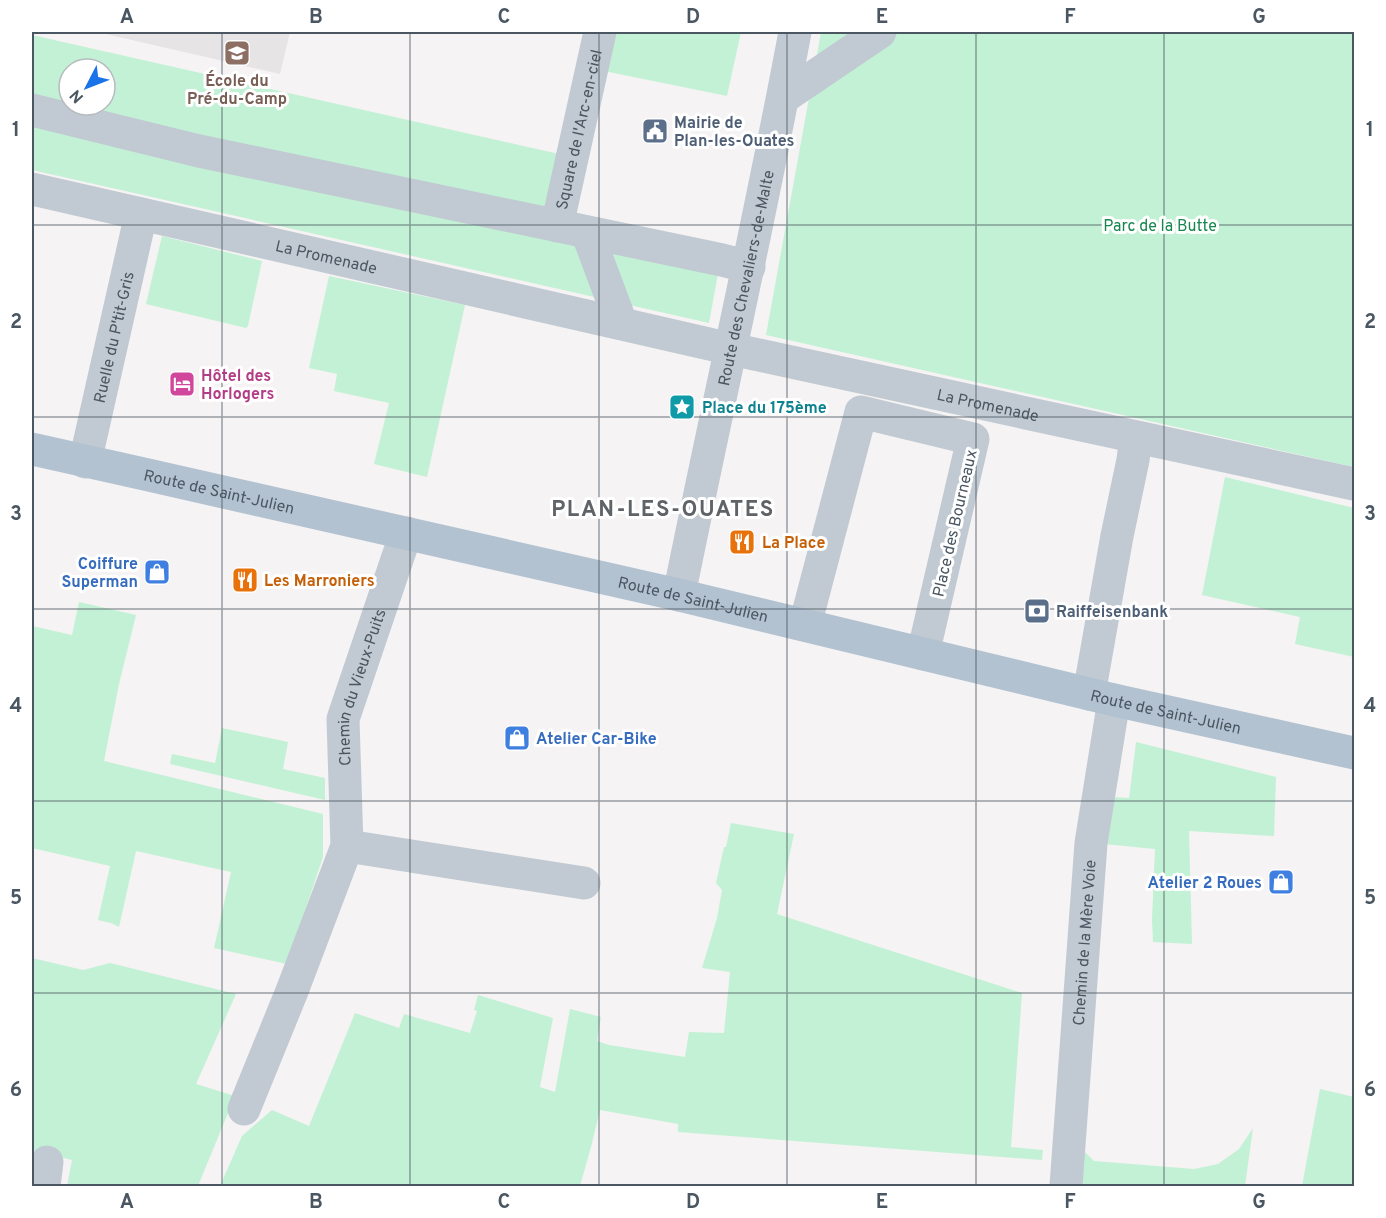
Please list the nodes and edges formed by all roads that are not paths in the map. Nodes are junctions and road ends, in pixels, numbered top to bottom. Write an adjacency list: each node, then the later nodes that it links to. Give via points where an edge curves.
1 (600, 32): 8 (street, Square de l'Arc-en-ciel)
2 (795, 32): 4 (street, Route des Chevaliers-de-Malte)
3 (880, 32): 4 (street)
4 (784, 97): 9 (street, Route des Chevaliers-de-Malte)
5 (32, 110): 8 (street, via 199,151)
6 (32, 189): 7 (street, La Promenade)
7 (141, 214): 10 (street, La Promenade); 14 (street, Ruelle du P'tit-Gris)
8 (572, 229): 9 (street); 10 (street)
9 (749, 267): 11 (street, Route des Chevaliers-de-Malte)
10 (621, 323): 11 (street, La Promenade)
11 (731, 349): 12 (street, La Promenade); 17 (street, Route des Chevaliers-de-Malte)
12 (1136, 436): 15 (street, La Promenade); 20 (street, Chemin de la Mère Voie, via 1117,536)
13 (32, 449): 14 (main road, Route de Saint-Julien)
14 (85, 462): 16 (main road, Route de Saint-Julien)
15 (1354, 484)
16 (406, 533): 17 (main road, Route de Saint-Julien); 22 (street, Chemin du Vieux-Puits, via 343,719)
17 (679, 595): 18 (main road, Route de Saint-Julien)
18 (805, 625): 19 (main road, Route de Saint-Julien); 19 (street, Place des Bourneaux, via 861,412 911,423 973,439)
19 (923, 654): 20 (main road, Route de Saint-Julien)
20 (1102, 697): 21 (main road, Route de Saint-Julien); 25 (street, Chemin de la Mère Voie)
21 (1354, 753)
22 (346, 846): 23 (street); 24 (street, Chemin du Vieux-Puits)
23 (584, 883)
24 (244, 1109)
25 (1066, 1186)

